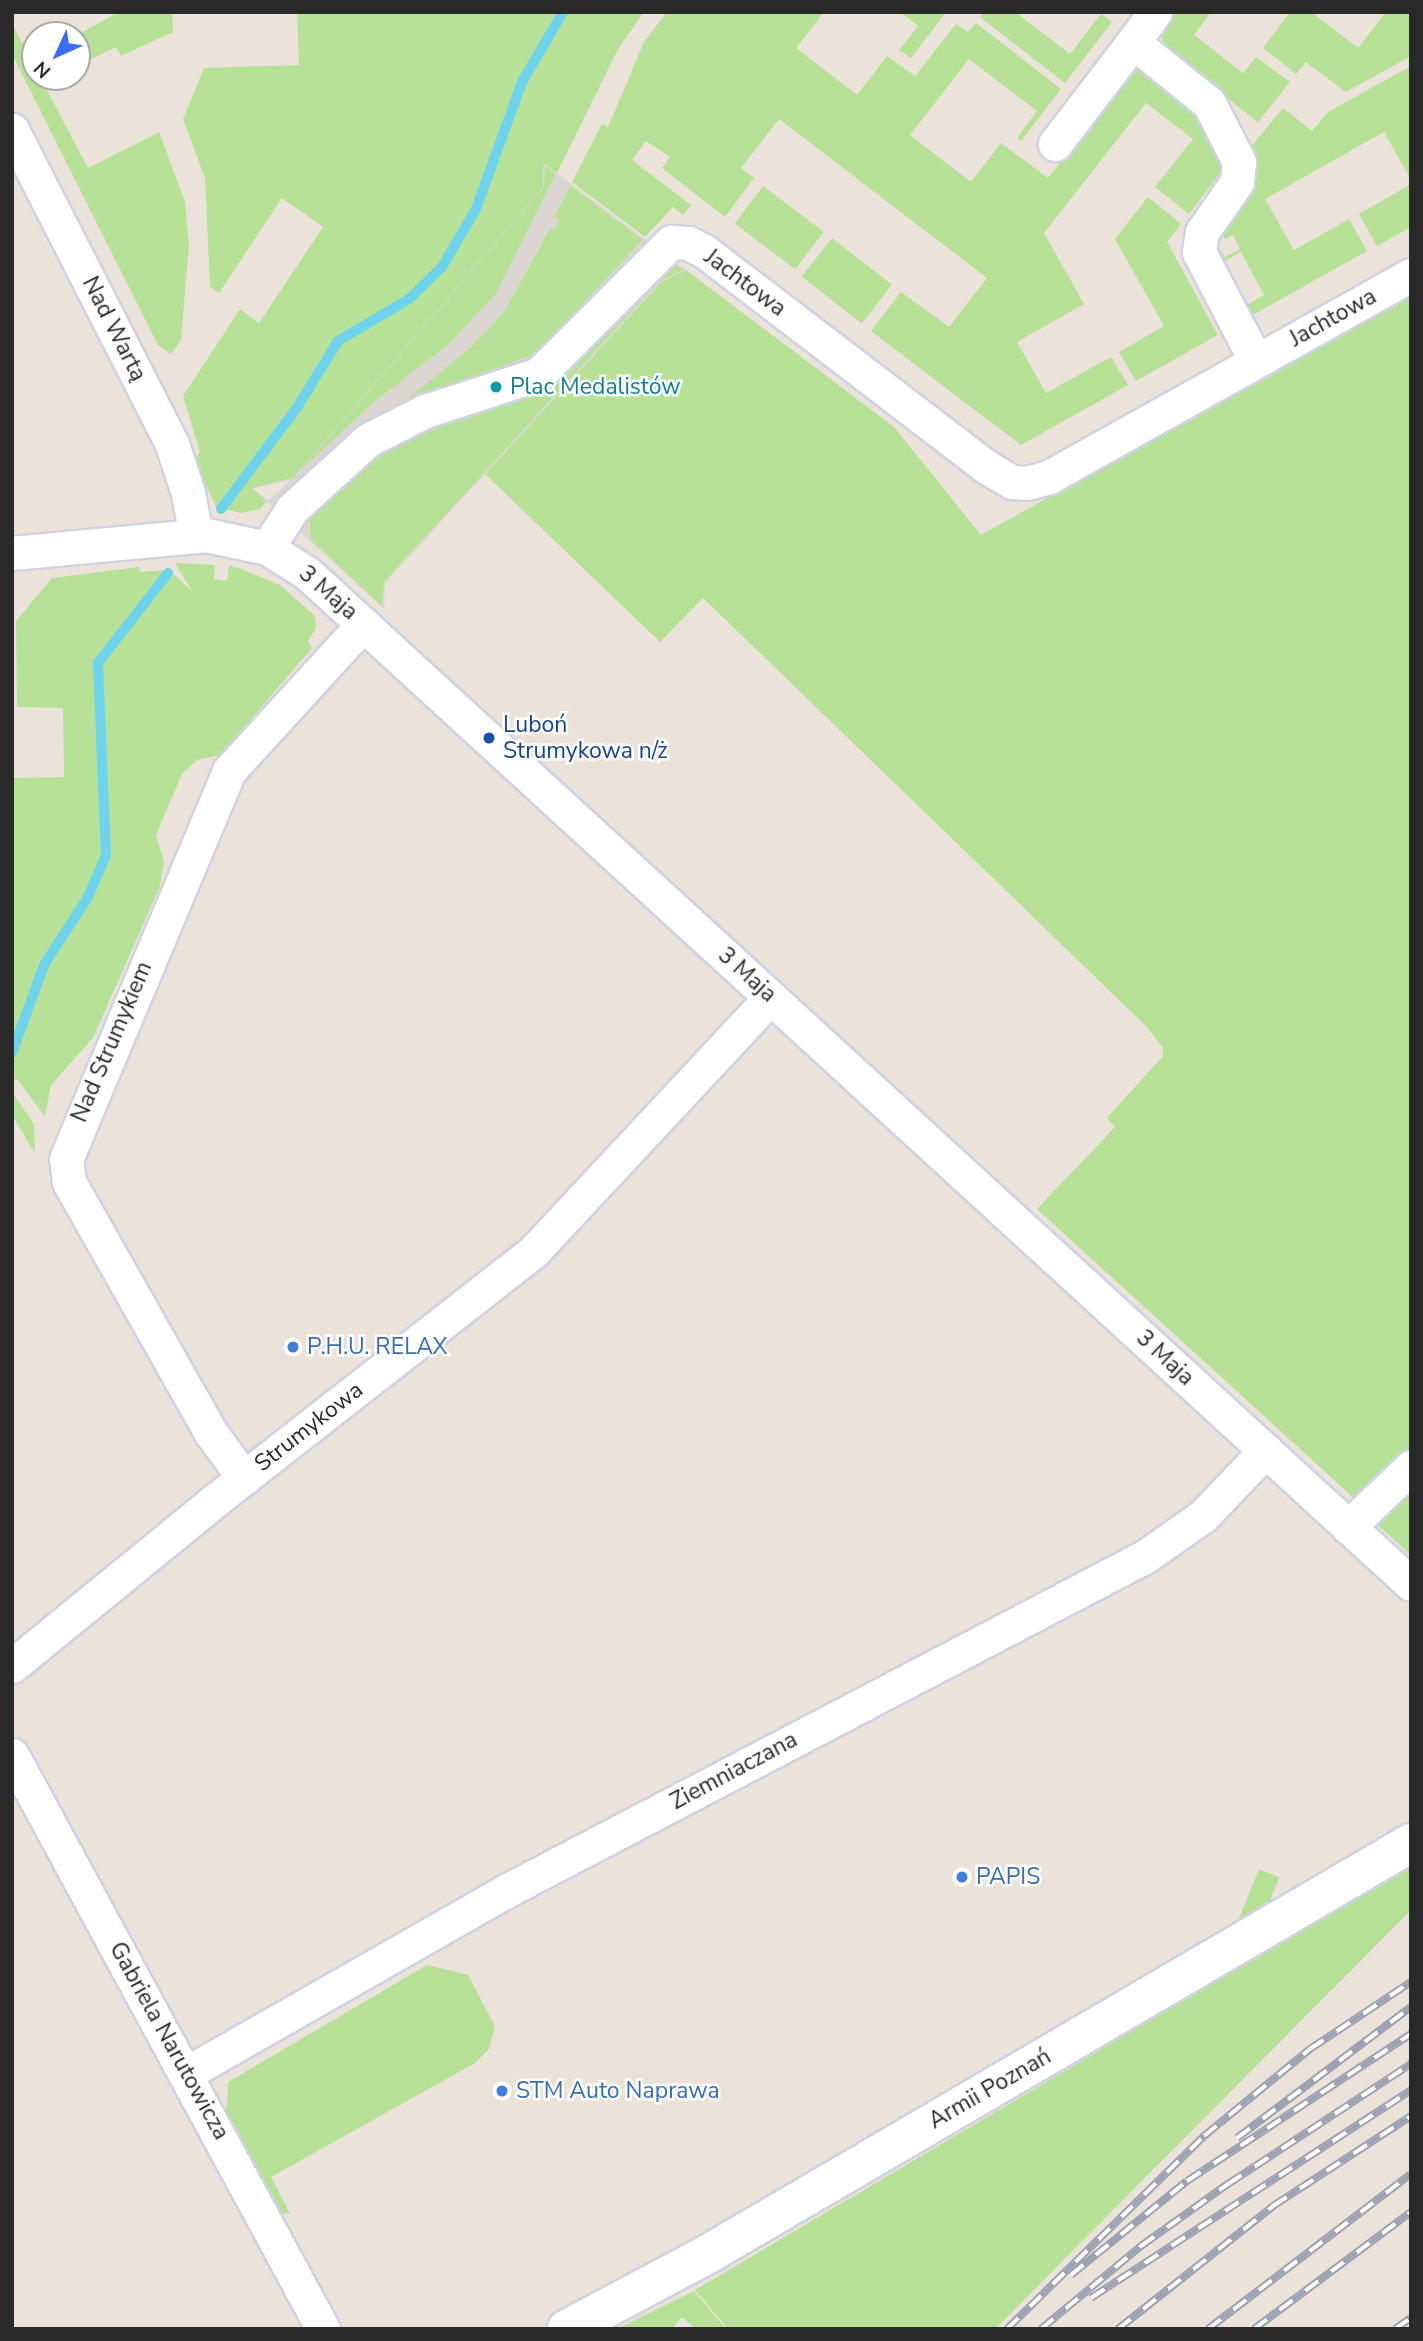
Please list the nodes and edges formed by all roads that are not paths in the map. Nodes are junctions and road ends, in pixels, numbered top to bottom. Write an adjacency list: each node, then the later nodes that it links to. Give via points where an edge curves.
1 (1155, 12): 2 (street)
2 (1133, 42): 4 (street); 6 (street, via 1198,91 1234,145 1240,162 1237,181 1202,232 1199,252)
3 (12, 131): 7 (street, Nad Wartą, via 167,434 184,478)
4 (1055, 144)
5 (1411, 275): 6 (street, Jachtowa)
6 (1256, 361): 8 (street, Jachtowa, via 1049,477 1012,482 704,251 688,243 671,243 538,374 404,419 368,440 292,509)
7 (196, 536): 8 (street, 3 Maja); 9 (street, 3 Maja)
8 (267, 548): 10 (street, 3 Maja, via 307,573)
9 (12, 553)
10 (363, 624): 11 (street, 3 Maja); 14 (street, Nad Strumykiem, via 242,754 224,781 66,1159 76,1194 211,1433)
11 (771, 997): 12 (street, 3 Maja); 14 (street, Strumykowa, via 534,1251)
12 (1266, 1450): 15 (street, 3 Maja); 20 (street, Ziemniaczana, via 1203,1516 1146,1556 508,1890)
13 (1411, 1467): 15 (street)
14 (244, 1478): 17 (street, Strumykowa)
15 (1348, 1527): 16 (street, 3 Maja)
16 (1411, 1584)
17 (12, 1666)
18 (12, 1755): 20 (street, Gabriela Narutowicza)
19 (1411, 1843): 22 (main road, Armii Poznań, via 708,2254)
20 (187, 2073): 21 (street, Gabriela Narutowicza)
21 (323, 2329)
22 (567, 2329)

